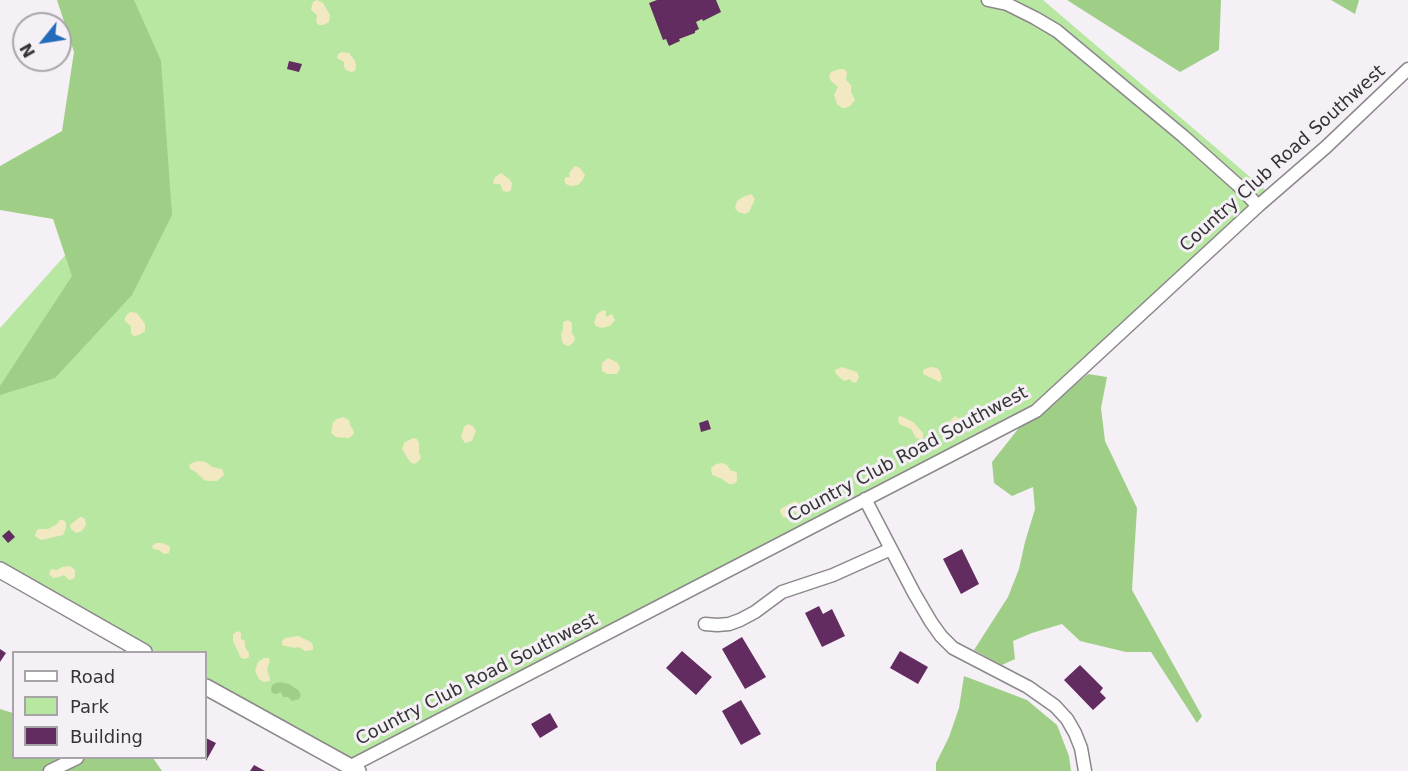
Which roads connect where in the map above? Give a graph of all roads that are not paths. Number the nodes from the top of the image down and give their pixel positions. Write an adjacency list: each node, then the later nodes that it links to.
1 (988, 0): 3 (street)
2 (1408, 69): 3 (street, Country Club Road Southwest)
3 (1258, 206): 4 (street, Country Club Road Southwest)
4 (865, 500): 5 (street); 11 (street, Country Club Road Southwest)
5 (891, 549): 7 (street); 13 (street)
6 (0, 570): 8 (street)
7 (705, 624)
8 (142, 651)
9 (207, 690): 11 (street)
10 (75, 759): 12 (street)
11 (353, 769)
12 (50, 771)
13 (1085, 771)

